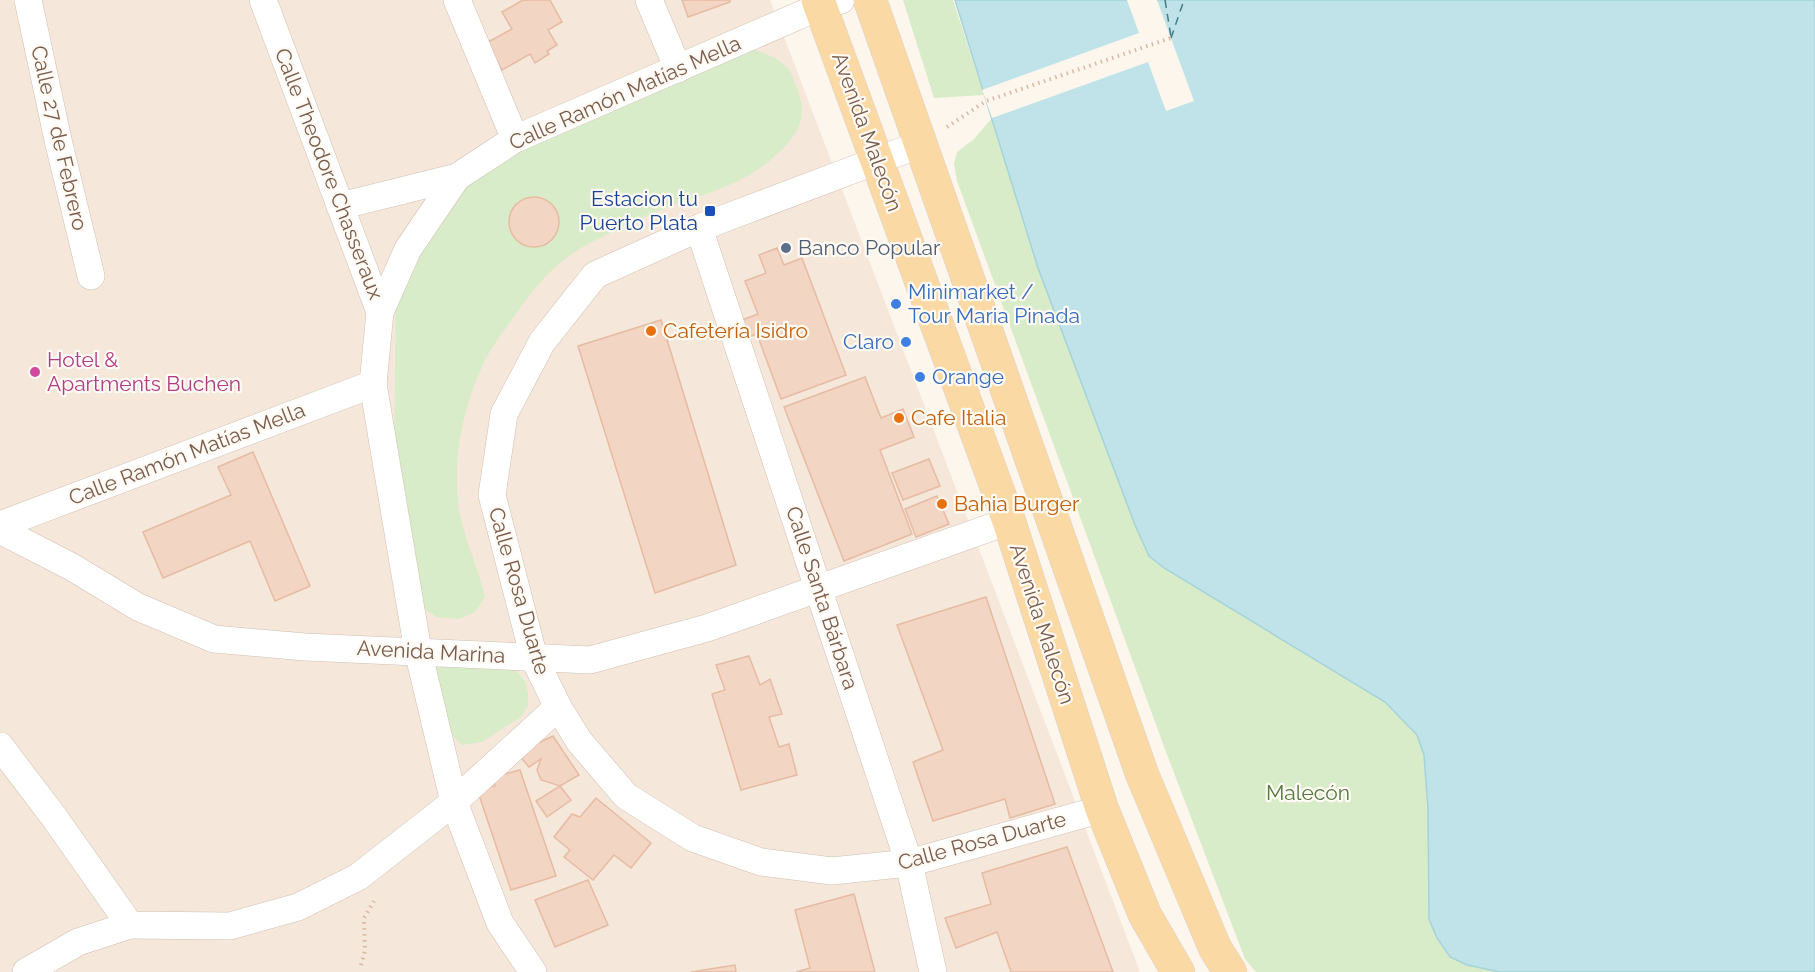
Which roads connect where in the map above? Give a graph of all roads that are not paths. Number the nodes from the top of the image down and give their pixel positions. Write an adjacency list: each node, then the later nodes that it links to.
1 (28, 0): 14 (street, Calle 27 de Febrero)
2 (263, 0): 12 (street, Calle Theodore Chasseraux)
3 (457, 0): 8 (street)
4 (650, 0): 7 (street)
5 (870, 0): 9 (main road, Avenida Malecón)
6 (827, 2): 7 (street, Calle Ramón Matías Mella); 10 (main road, Avenida Malecón)
7 (678, 69): 8 (street, Calle Ramón Matías Mella)
8 (515, 139): 11 (street, Calle Ramón Matías Mella)
9 (921, 144): 10 (street, Calle Rosa Duarte); 33 (main road, Avenida Malecón)
10 (878, 159): 13 (street, Calle Rosa Duarte); 17 (main road, Avenida Malecón)
11 (457, 177): 12 (street); 15 (street, Calle Ramón Matías Mella)
12 (340, 206): 15 (street, Calle Theodore Chasseraux)
13 (699, 228): 20 (street, Calle Santa Bárbara); 22 (street, Calle Rosa Duarte)
14 (91, 276)
15 (381, 312): 16 (street, Calle Theodore Chasseraux)
16 (373, 384): 18 (street, Calle Ramón Matías Mella); 21 (street, Calle Theodore Chasseraux)
17 (1009, 521): 20 (street, Avenida Marina); 26 (main road, Avenida Malecón)
18 (0, 525)
19 (0, 530): 21 (street, Avenida Marina)
20 (818, 588): 22 (street, Avenida Marina); 27 (street, Calle Santa Bárbara)
21 (418, 651): 22 (street, Avenida Marina); 25 (street, Calle Theodore Chasseraux)
22 (534, 658): 23 (street, Calle Rosa Duarte)
23 (558, 707): 25 (street); 27 (street, Calle Rosa Duarte)
24 (0, 746): 28 (street)
25 (454, 802): 28 (street); 30 (street, Calle Theodore Chasseraux)
26 (1102, 809): 27 (street, Calle Rosa Duarte); 32 (main road, Avenida Malecón)
27 (909, 863): 31 (street, Calle Santa Bárbara)
28 (130, 925): 29 (street)
29 (26, 972)
30 (532, 972)
31 (933, 972)
32 (1178, 972)
33 (1230, 972)

